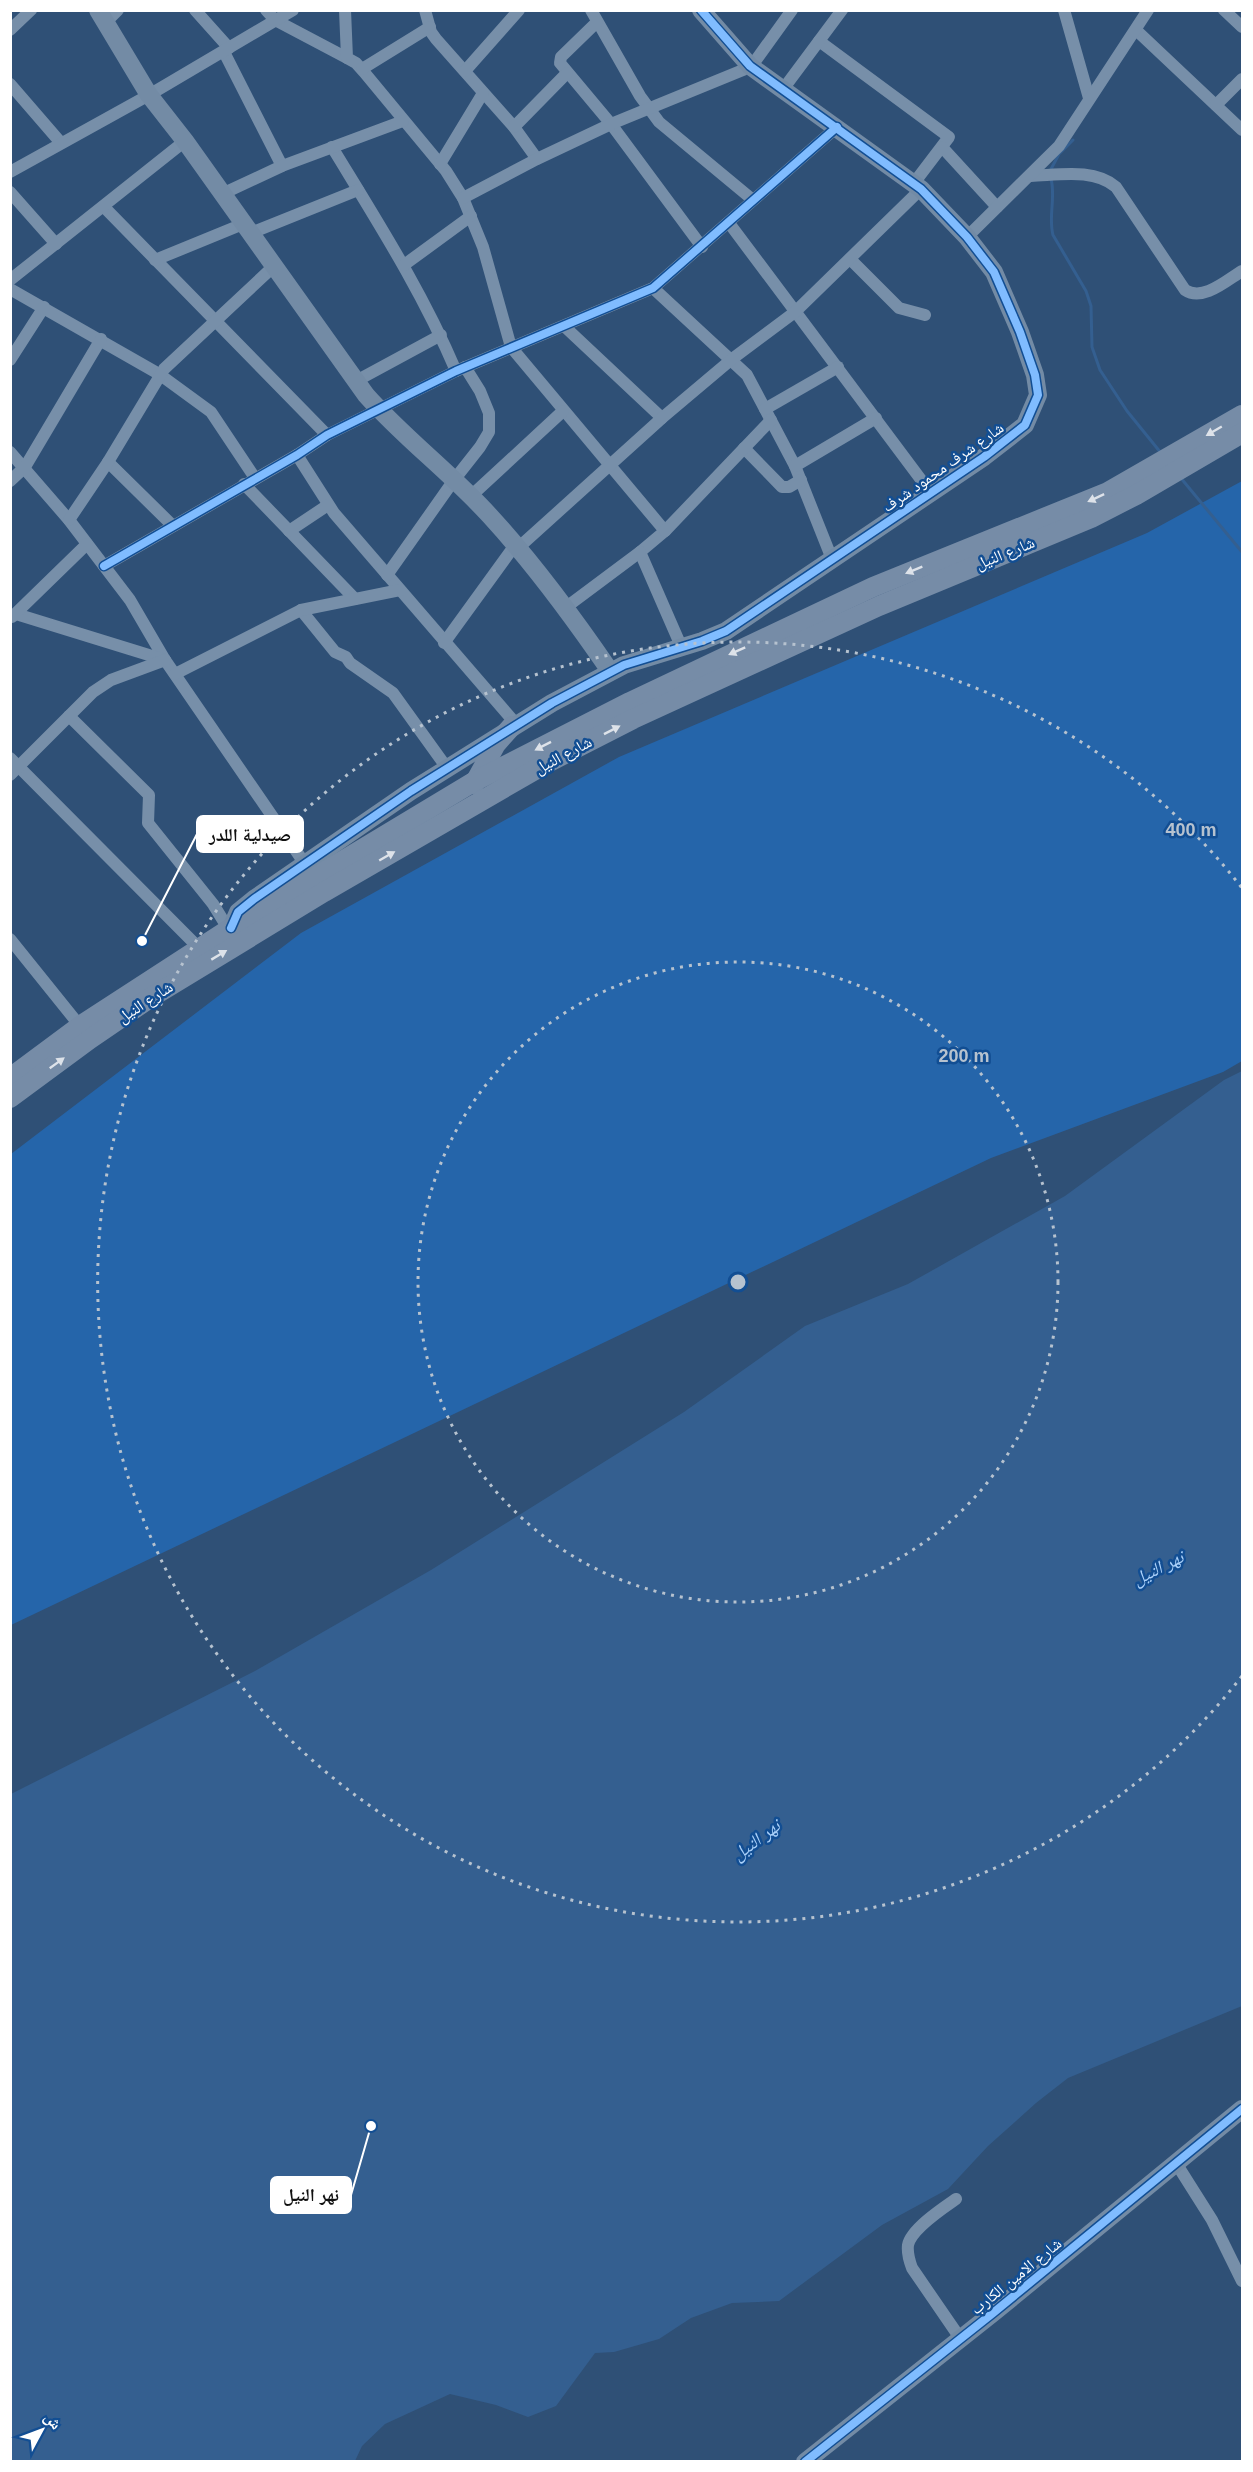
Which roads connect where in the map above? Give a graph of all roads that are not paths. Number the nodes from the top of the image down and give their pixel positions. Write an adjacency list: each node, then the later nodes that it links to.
1 (31, 10): 19 (street)
2 (195, 10): 22 (street)
3 (266, 10): 16 (street)
4 (293, 10): 16 (street)
5 (345, 10): 23 (street)
6 (425, 10): 17 (street)
7 (519, 10): 26 (street)
8 (701, 10): 24 (street, شارع شرف محمود شرف)
9 (792, 10): 24 (street)
10 (1064, 10): 33 (street)
11 (1148, 10): 20 (street)
12 (1224, 10): 18 (street)
13 (840, 11): 21 (street)
14 (108, 14): 32 (street)
15 (594, 16): 27 (street); 35 (street)
16 (275, 20): 22 (street); 23 (street)
17 (430, 27): 25 (street); 26 (street)
18 (1242, 27)
19 (10, 30)
20 (1136, 30): 33 (street); 34 (street)
21 (819, 41): 30 (street); 44 (street)
22 (226, 50): 32 (street); 47 (street)
23 (347, 58): 25 (street)
24 (750, 66): 30 (street, شارع شرف محمود شرف); 35 (street)
25 (362, 69): 36 (street)
26 (465, 71): 31 (street)
27 (567, 73): 37 (street); 38 (street)
28 (1242, 79): 34 (street)
29 (10, 84): 42 (street)
30 (783, 88): 39 (street, شارع شرف محمود شرف)
31 (483, 93): 38 (street); 46 (street)
32 (149, 95): 41 (street); 42 (street)
33 (1089, 99): 49 (street)
34 (1216, 105): 40 (street)
35 (648, 109): 37 (street); 55 (street)
36 (403, 121): 43 (street); 46 (street)
37 (611, 124): 45 (street); 63 (street)
38 (514, 127): 45 (street)
39 (837, 127): 50 (street, شارع شرف محمود شرف); 55 (street)
40 (1242, 130)
41 (185, 141): 53 (street); 56 (street)
42 (61, 143): 48 (street)
43 (332, 147): 47 (street); 51 (street)
44 (942, 147): 50 (street); 57 (street)
45 (537, 159): 54 (street)
46 (440, 164): 54 (street)
47 (282, 166): 53 (street)
48 (10, 172)
49 (1031, 176): 57 (street); 68 (street)
50 (918, 186): 61 (street, شارع شرف محمود شرف); 64 (street)
51 (358, 190): 60 (street); 66 (street)
52 (10, 192): 62 (street)
53 (222, 194): 60 (street)
54 (463, 198): 58 (street)
55 (753, 200): 59 (street)
56 (104, 207): 62 (street); 65 (street)
57 (997, 207): 61 (street)
58 (471, 216): 66 (street); 79 (street)
59 (729, 223): 63 (street); 73 (street)
60 (247, 229): 65 (street); 67 (street)
61 (968, 237): 108 (street, شارع شرف محمود شرف)
62 (57, 244): 69 (street)
63 (702, 247): 70 (street)
64 (850, 259): 73 (street); 74 (street)
65 (155, 261): 75 (street)
66 (404, 265): 77 (street)
67 (273, 267): 75 (street); 85 (street)
68 (1242, 271)
69 (10, 280)
70 (653, 288): 76 (street); 80 (street)
71 (10, 289): 72 (street)
72 (44, 308): 78 (street); 81 (street)
73 (795, 312): 80 (street); 82 (street)
74 (925, 315)
75 (215, 320): 84 (street); 93 (street)
76 (564, 326): 79 (street); 90 (street)
77 (441, 335): 83 (street); 85 (street)
78 (101, 339): 84 (street); 101 (street)
79 (511, 347): 83 (street); 87 (street)
80 (732, 359): 88 (street); 90 (street)
81 (10, 360)
82 (838, 367): 88 (street); 91 (street)
83 (461, 370): 86 (street); 104 (street)
84 (159, 374): 98 (street); 103 (street)
85 (356, 381): 86 (street)
86 (378, 409): 93 (street); 104 (street)
87 (563, 411): 99 (street); 109 (street)
88 (768, 414): 94 (street); 100 (street)
89 (1242, 415): 96 (main road, one-way to 96)
90 (662, 418): 99 (street)
91 (876, 418): 100 (street); 108 (street)
92 (1242, 433): 96 (main road)
93 (327, 435): 97 (street)
94 (744, 448): 105 (street); 114 (street)
95 (10, 452): 101 (street)
96 (1190, 454): 102 (main road)
97 (297, 455): 103 (street); 110 (street)
98 (108, 462): 111 (street); 112 (street)
99 (609, 465): 114 (street); 116 (street)
100 (795, 466): 105 (street)
101 (25, 467): 106 (street); 111 (street)
102 (1151, 477): 135 (main road, شارع النيل, one-way to 135); 136 (main road, شارع النيل, one-way to 102)
103 (255, 478): 107 (street)
104 (454, 480): 109 (street); 120 (street)
105 (801, 480): 118 (street)
106 (10, 481)
107 (244, 484): 112 (street); 113 (street)
108 (931, 493): 118 (street, شارع شرف محمود شرف)
109 (471, 496): 116 (street)
110 (328, 505): 113 (street); 120 (street)
111 (69, 520): 115 (street)
112 (173, 526): 119 (street)
113 (289, 531): 122 (street)
114 (665, 531): 117 (street)
115 (87, 544): 119 (street); 125 (street)
116 (517, 547): 123 (street); 126 (street)
117 (640, 552): 123 (street); 127 (street)
118 (832, 559): 127 (street, شارع شرف محمود شرف)
119 (104, 566): 128 (street)
120 (387, 575): 121 (street)
121 (400, 590): 122 (street); 126 (street)
122 (355, 599): 124 (street)
123 (565, 608): 129 (street)
124 (301, 610): 130 (street); 134 (street)
125 (13, 616): 128 (street)
126 (444, 643): 132 (street)
127 (681, 646): 129 (street, شارع شرف محمود شرف)
128 (165, 660): 130 (street); 131 (street)
129 (610, 670): 132 (street, شارع شرف محمود شرف)
130 (175, 674): 137 (street)
131 (69, 716): 133 (street); 138 (street)
132 (514, 725): 134 (street, شارع شرف محمود شرف); 135 (main road)
133 (13, 767): 140 (street)
134 (447, 768): 137 (street, شارع شرف محمود شرف)
135 (475, 781): 136 (main road); 138 (main road, شارع النيل)
136 (459, 813): 143 (main road, شارع النيل, one-way to 136)
137 (305, 864): 138 (street, شارع شرف محمود شرف)
138 (230, 929): 140 (main road, شارع النيل)
139 (10, 939): 141 (street)
140 (200, 949): 141 (main road, شارع النيل)
141 (80, 1026): 142 (main road, شارع النيل)
142 (12, 1075)
143 (10, 1098)
144 (1242, 2109): 145 (street, شارع الامين الكارب)
145 (1176, 2163): 147 (street); 148 (street, شارع الامين الكارب)
146 (956, 2199): 148 (street)
147 (1242, 2281)
148 (960, 2338): 149 (street, شارع الامين الكارب)
149 (805, 2462)

